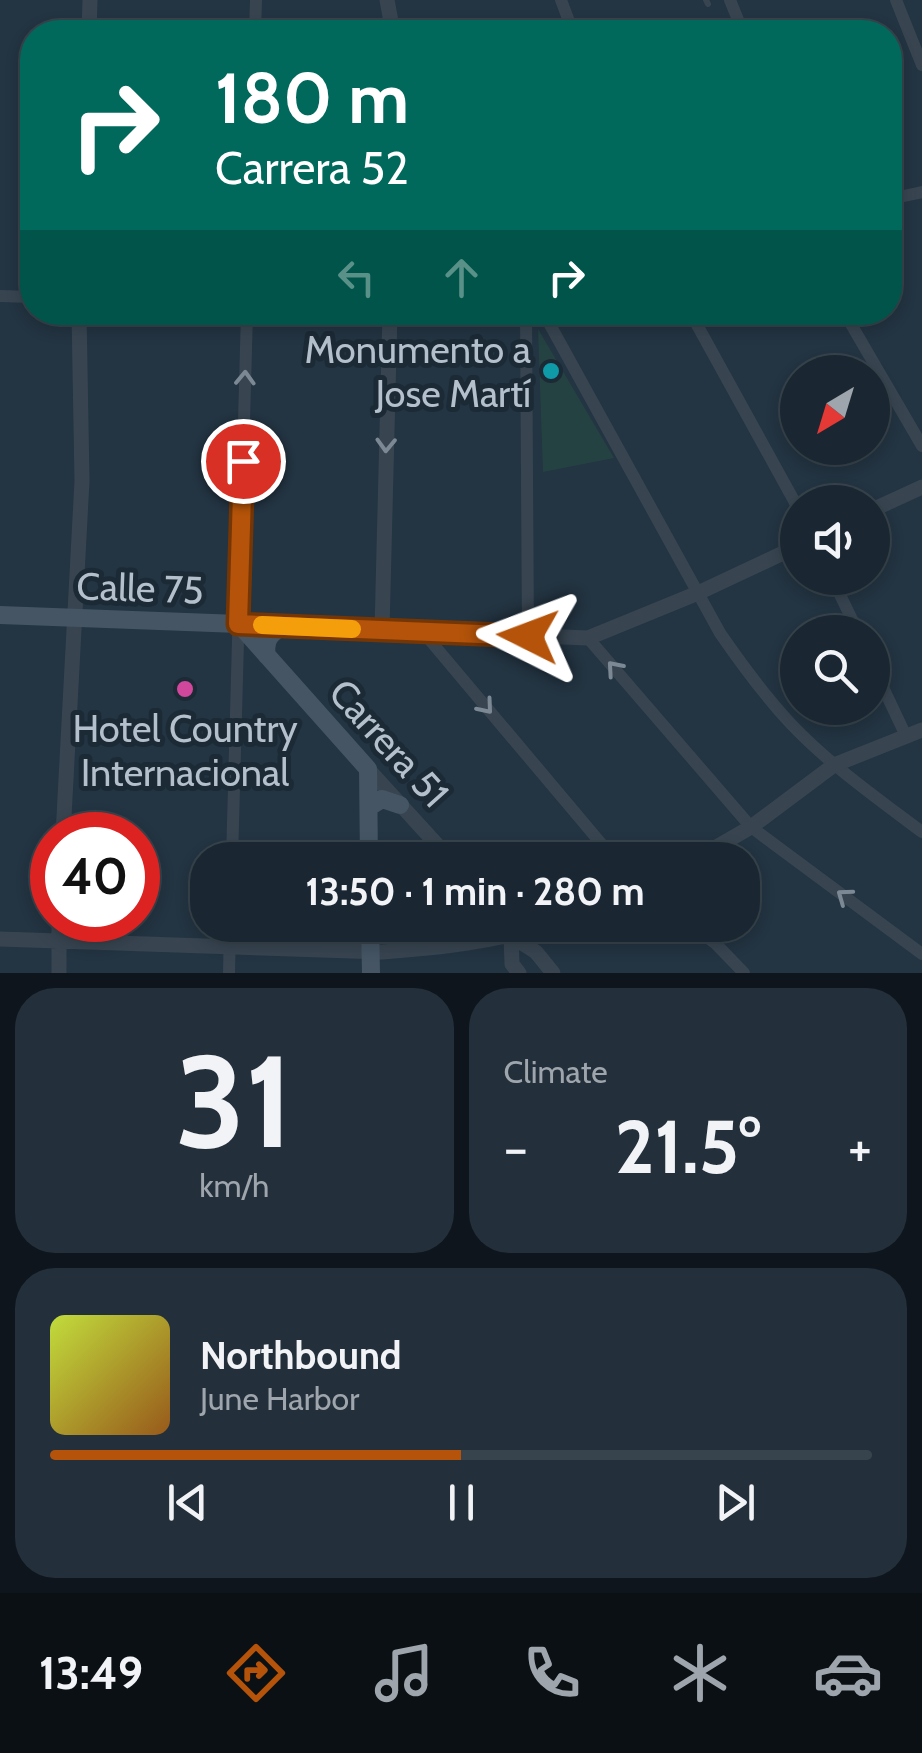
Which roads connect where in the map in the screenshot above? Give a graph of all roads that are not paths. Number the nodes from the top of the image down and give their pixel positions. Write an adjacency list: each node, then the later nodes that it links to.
1 (896, 0): 2 (street)
2 (922, 65)
3 (79, 325): 17 (street)
4 (247, 325): 18 (street, one-way to 4)
5 (390, 325): 20 (street, one-way to 20)
6 (526, 325): 22 (street)
7 (550, 325): 15 (street)
8 (697, 325): 11 (street)
9 (852, 325): 10 (street)
10 (922, 446)
11 (785, 485)
12 (922, 487): 13 (street)
13 (890, 502)
14 (780, 554): 15 (street, Calle 75)
15 (698, 592): 23 (street, Calle 75); 27 (street)
16 (0, 615): 17 (main road, Calle 75)
17 (75, 619): 18 (main road, Calle 75); 31 (street)
18 (238, 624): 19 (street, Calle 75); 24 (main road, Carrera 51); 34 (street)
19 (284, 627): 20 (street, Calle 75); 24 (main road)
20 (382, 630): 21 (street, Calle 75)
21 (424, 632): 22 (street, Calle 75); 37 (street, one-way to 37)
22 (528, 636): 23 (street, Calle 75)
23 (588, 638): 32 (street, one-way to 23)
24 (267, 656): 28 (main road, Carrera 51)
25 (890, 694): 26 (street)
26 (914, 733): 27 (street)
27 (834, 764): 32 (street); 33 (street)
28 (368, 769): 29 (street, Carrera 51); 30 (main road)
29 (400, 805): 30 (main road); 36 (street, Carrera 51)
30 (369, 808): 35 (main road)
31 (65, 812)
32 (750, 826): 38 (street); 52 (street, one-way to 32)
33 (922, 832)
34 (232, 842)
35 (370, 842)
36 (434, 842)
37 (600, 842)
38 (724, 842)
39 (0, 939): 40 (street)
40 (30, 940)
41 (58, 942): 53 (street)
42 (101, 942): 49 (street)
43 (371, 942): 51 (main road)
44 (446, 942): 50 (lane)
45 (467, 942): 50 (street)
46 (509, 942): 56 (street)
47 (523, 942): 57 (street)
48 (710, 942): 58 (street)
49 (230, 945): 51 (street); 54 (street)
50 (444, 948): 51 (street)
51 (371, 952): 55 (main road)
52 (922, 954)
53 (59, 973)
54 (229, 973)
55 (371, 973)
56 (519, 973)
57 (553, 973)
58 (744, 973)

